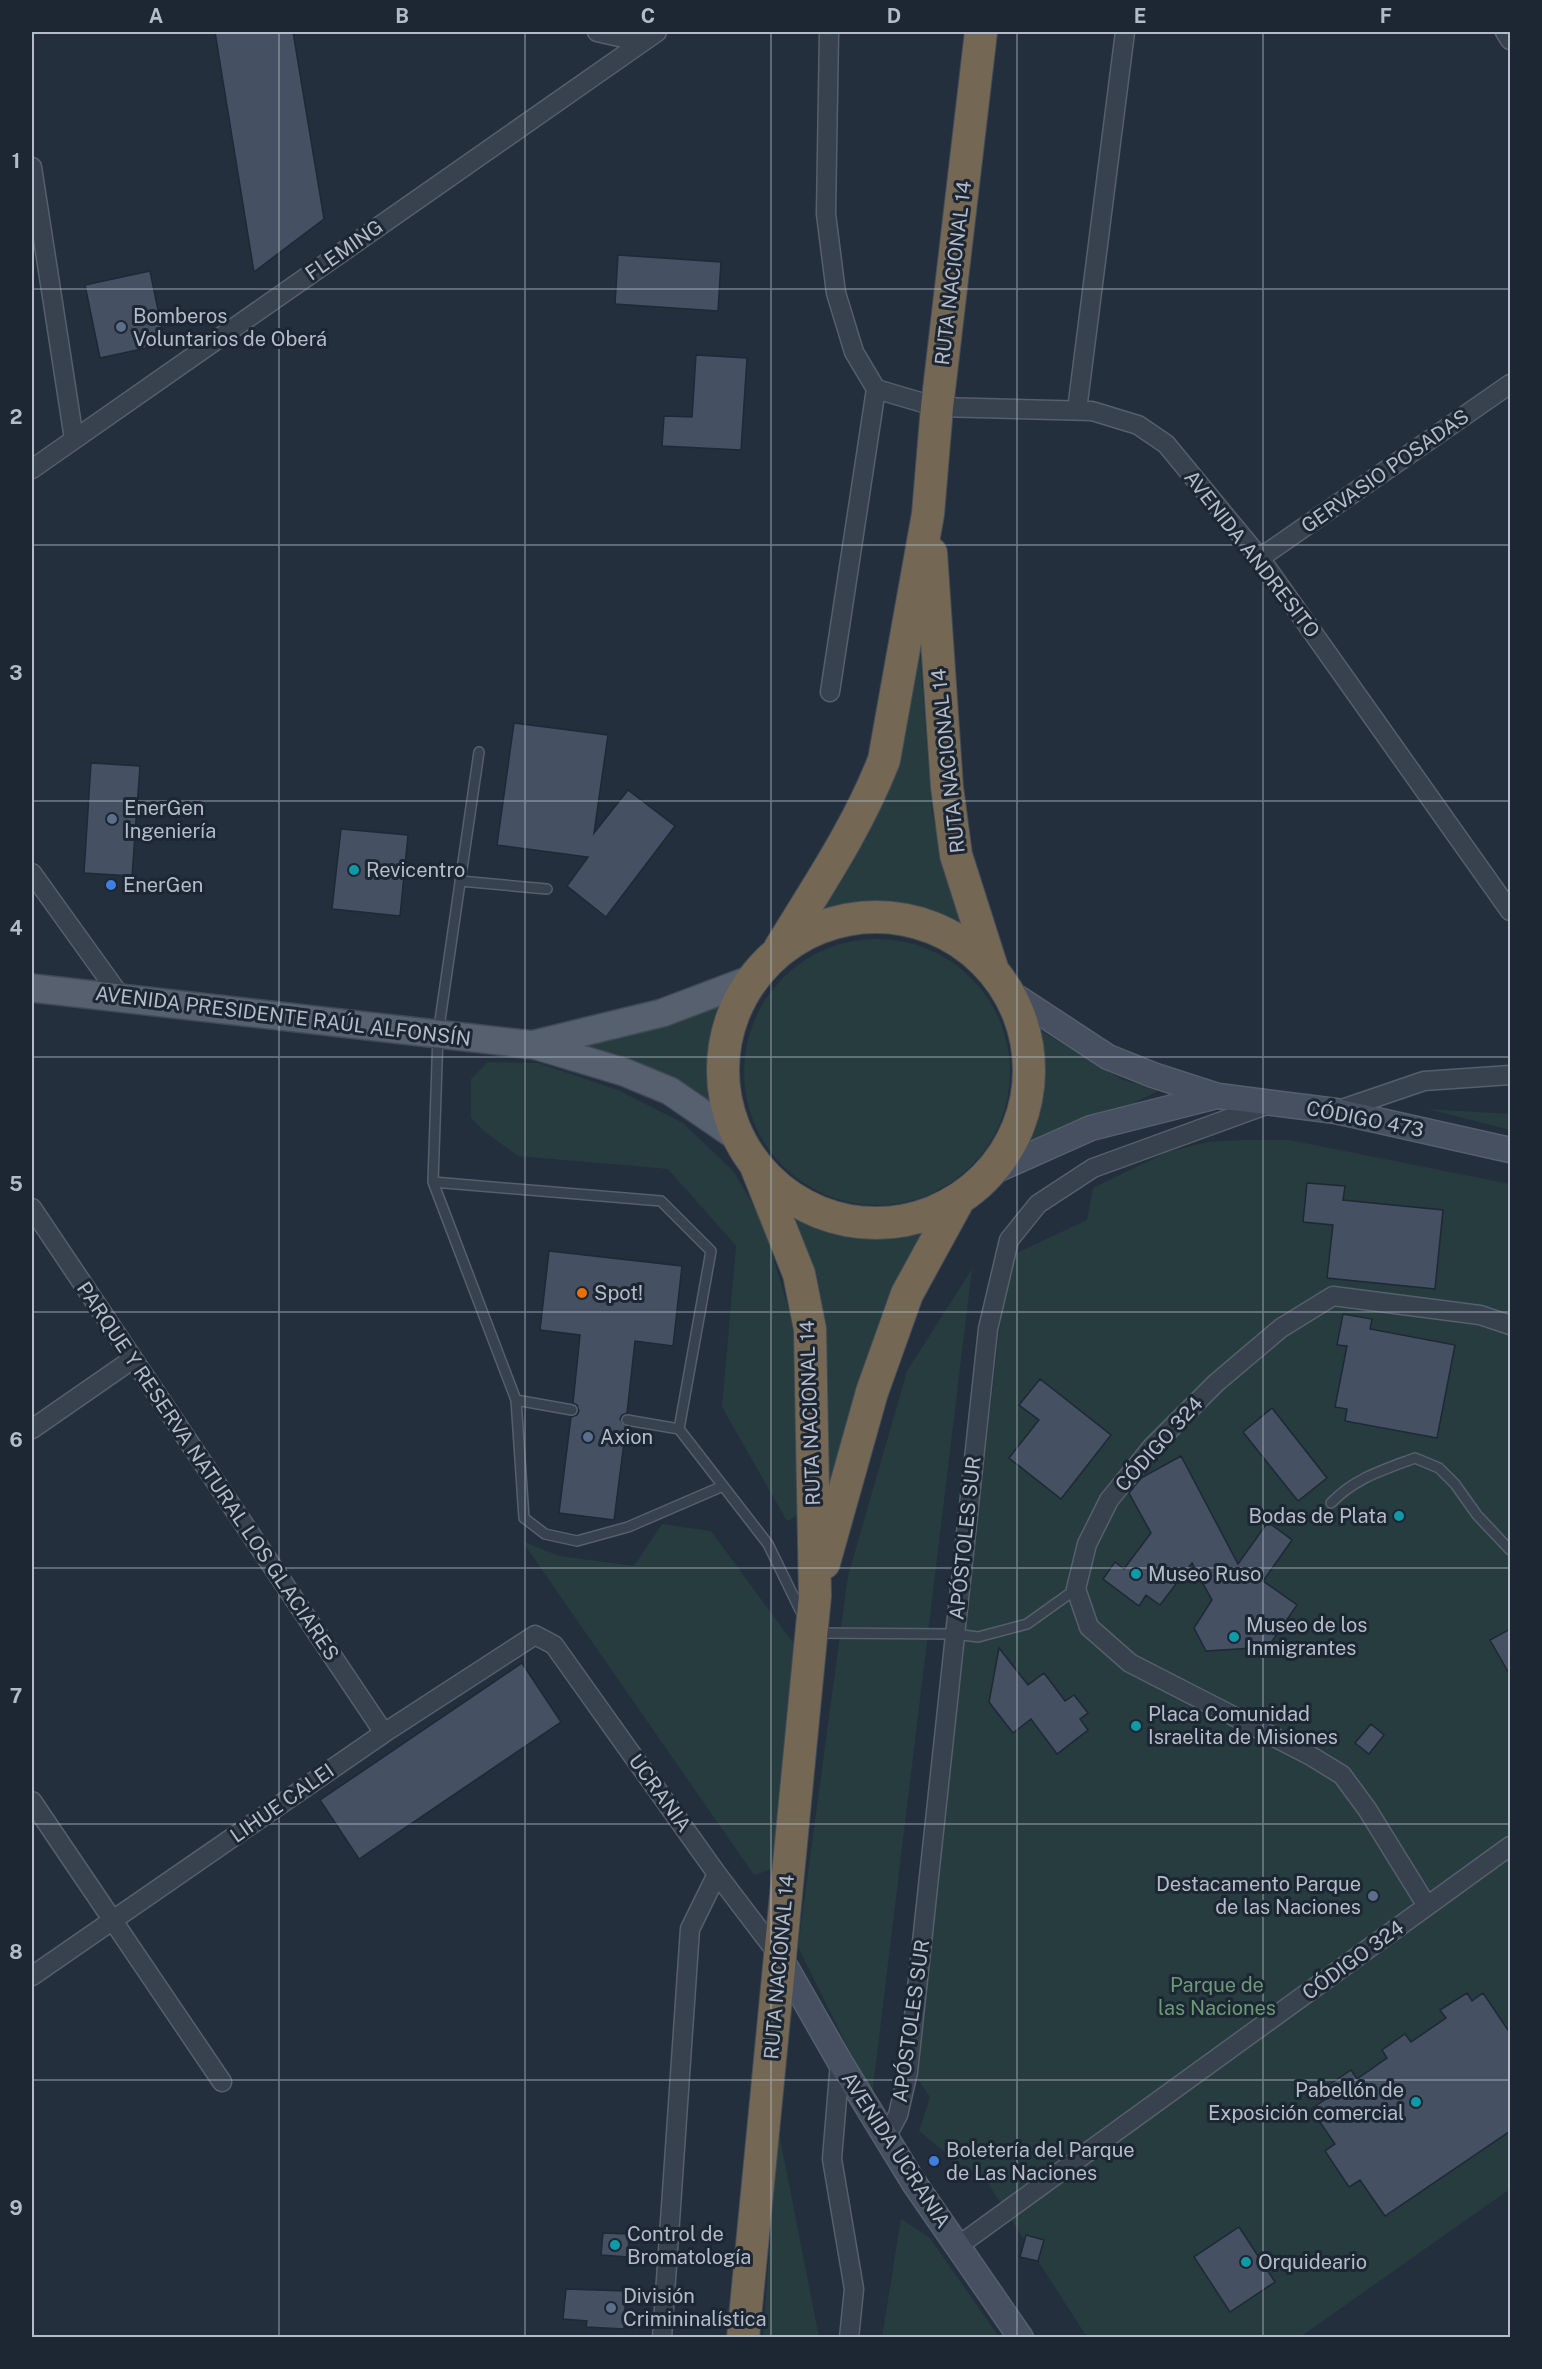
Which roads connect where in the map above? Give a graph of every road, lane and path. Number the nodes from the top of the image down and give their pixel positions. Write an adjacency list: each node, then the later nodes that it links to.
1 (597, 32): 8 (street)
2 (657, 32): 8 (street, FLEMING)
3 (829, 32): 11 (street)
4 (981, 32): 12 (highway, RUTA NACIONAL 14)
5 (1125, 32): 13 (street)
6 (1504, 32): 7 (street)
7 (1510, 40)
8 (641, 42): 14 (street, FLEMING)
9 (32, 166): 14 (street)
10 (1510, 384): 17 (street, GERVASIO POSADAS)
11 (876, 389): 12 (street, AVENIDA ANDRESITO); 18 (street)
12 (938, 407): 13 (street, AVENIDA ANDRESITO); 16 (highway, RUTA NACIONAL 14)
13 (1077, 410): 17 (street, AVENIDA ANDRESITO)
14 (74, 439): 15 (street, FLEMING)
15 (32, 469)
16 (928, 514): 24 (highway, RUTA NACIONAL 14); 26 (highway, RUTA NACIONAL 14)
17 (1260, 558): 23 (street, AVENIDA ANDRESITO)
18 (830, 692)
19 (479, 752): 21 (lane)
20 (32, 873): 28 (street)
21 (460, 881): 22 (lane); 29 (lane)
22 (547, 889)
23 (1510, 911)
24 (777, 953): 25 (highway); 26 (highway)
25 (752, 979): 30 (main road, AVENIDA PRESIDENTE RAÚL ALFONSÍN); 35 (highway)
26 (1001, 980): 32 (main road); 38 (highway, RUTA NACIONAL 14)
27 (32, 988): 28 (main road, AVENIDA PRESIDENTE RAÚL ALFONSÍN)
28 (121, 997): 29 (main road, AVENIDA PRESIDENTE RAÚL ALFONSÍN)
29 (438, 1034): 30 (main road, AVENIDA PRESIDENTE RAÚL ALFONSÍN); 39 (lane)
30 (534, 1044): 35 (main road, AVENIDA PRESIDENTE RAÚL ALFONSÍN)
31 (1510, 1075): 34 (street)
32 (1218, 1096): 33 (main road, CÓDIGO 473); 38 (main road)
33 (1273, 1103): 34 (main road, CÓDIGO 473); 55 (street, APÓSTOLES SUR)
34 (1336, 1111): 36 (main road, CÓDIGO 473)
35 (737, 1137): 37 (highway)
36 (1510, 1150)
37 (756, 1166): 40 (highway); 53 (highway, RUTA NACIONAL 14)
38 (990, 1173): 40 (highway, RUTA NACIONAL 14)
39 (433, 1182): 44 (lane); 48 (lane)
40 (959, 1199): 53 (highway, RUTA NACIONAL 14)
41 (32, 1208): 43 (street, PARQUE Y RESERVA NATURAL LOS GLACIARES)
42 (1510, 1325): 52 (street, CÓDIGO 324)
43 (133, 1359): 47 (street); 57 (street, PARQUE Y RESERVA NATURAL LOS GLACIARES)
44 (516, 1400): 45 (lane); 49 (lane)
45 (572, 1410)
46 (627, 1420): 48 (lane)
47 (32, 1429)
48 (679, 1429): 49 (lane)
49 (723, 1486): 54 (lane)
50 (1331, 1503): 51 (lane)
51 (1510, 1550)
52 (1076, 1589): 55 (lane); 61 (street)
53 (815, 1596): 54 (highway, RUTA NACIONAL 14)
54 (811, 1633): 55 (lane); 63 (highway, RUTA NACIONAL 14)
55 (955, 1634): 67 (street, APÓSTOLES SUR)
56 (535, 1635): 57 (street, LIHUE CALEI); 60 (street, UCRANIA)
57 (384, 1733): 62 (street, LIHUE CALEI)
58 (32, 1801): 62 (street)
59 (1510, 1846): 61 (street, CÓDIGO 324)
60 (717, 1874): 63 (street, UCRANIA); 69 (street)
61 (1427, 1906): 68 (street, CÓDIGO 324)
62 (112, 1920): 64 (street, LIHUE CALEI); 66 (street)
63 (780, 1957): 65 (main road, AVENIDA UCRANIA); 70 (highway, RUTA NACIONAL 14)
64 (32, 1976)
65 (840, 2062): 67 (main road, AVENIDA UCRANIA); 71 (street)
66 (222, 2082)
67 (885, 2137): 68 (main road, AVENIDA UCRANIA)
68 (958, 2246): 72 (main road, AVENIDA UCRANIA)
69 (662, 2337)
70 (743, 2337)
71 (849, 2337)
72 (1021, 2337)

